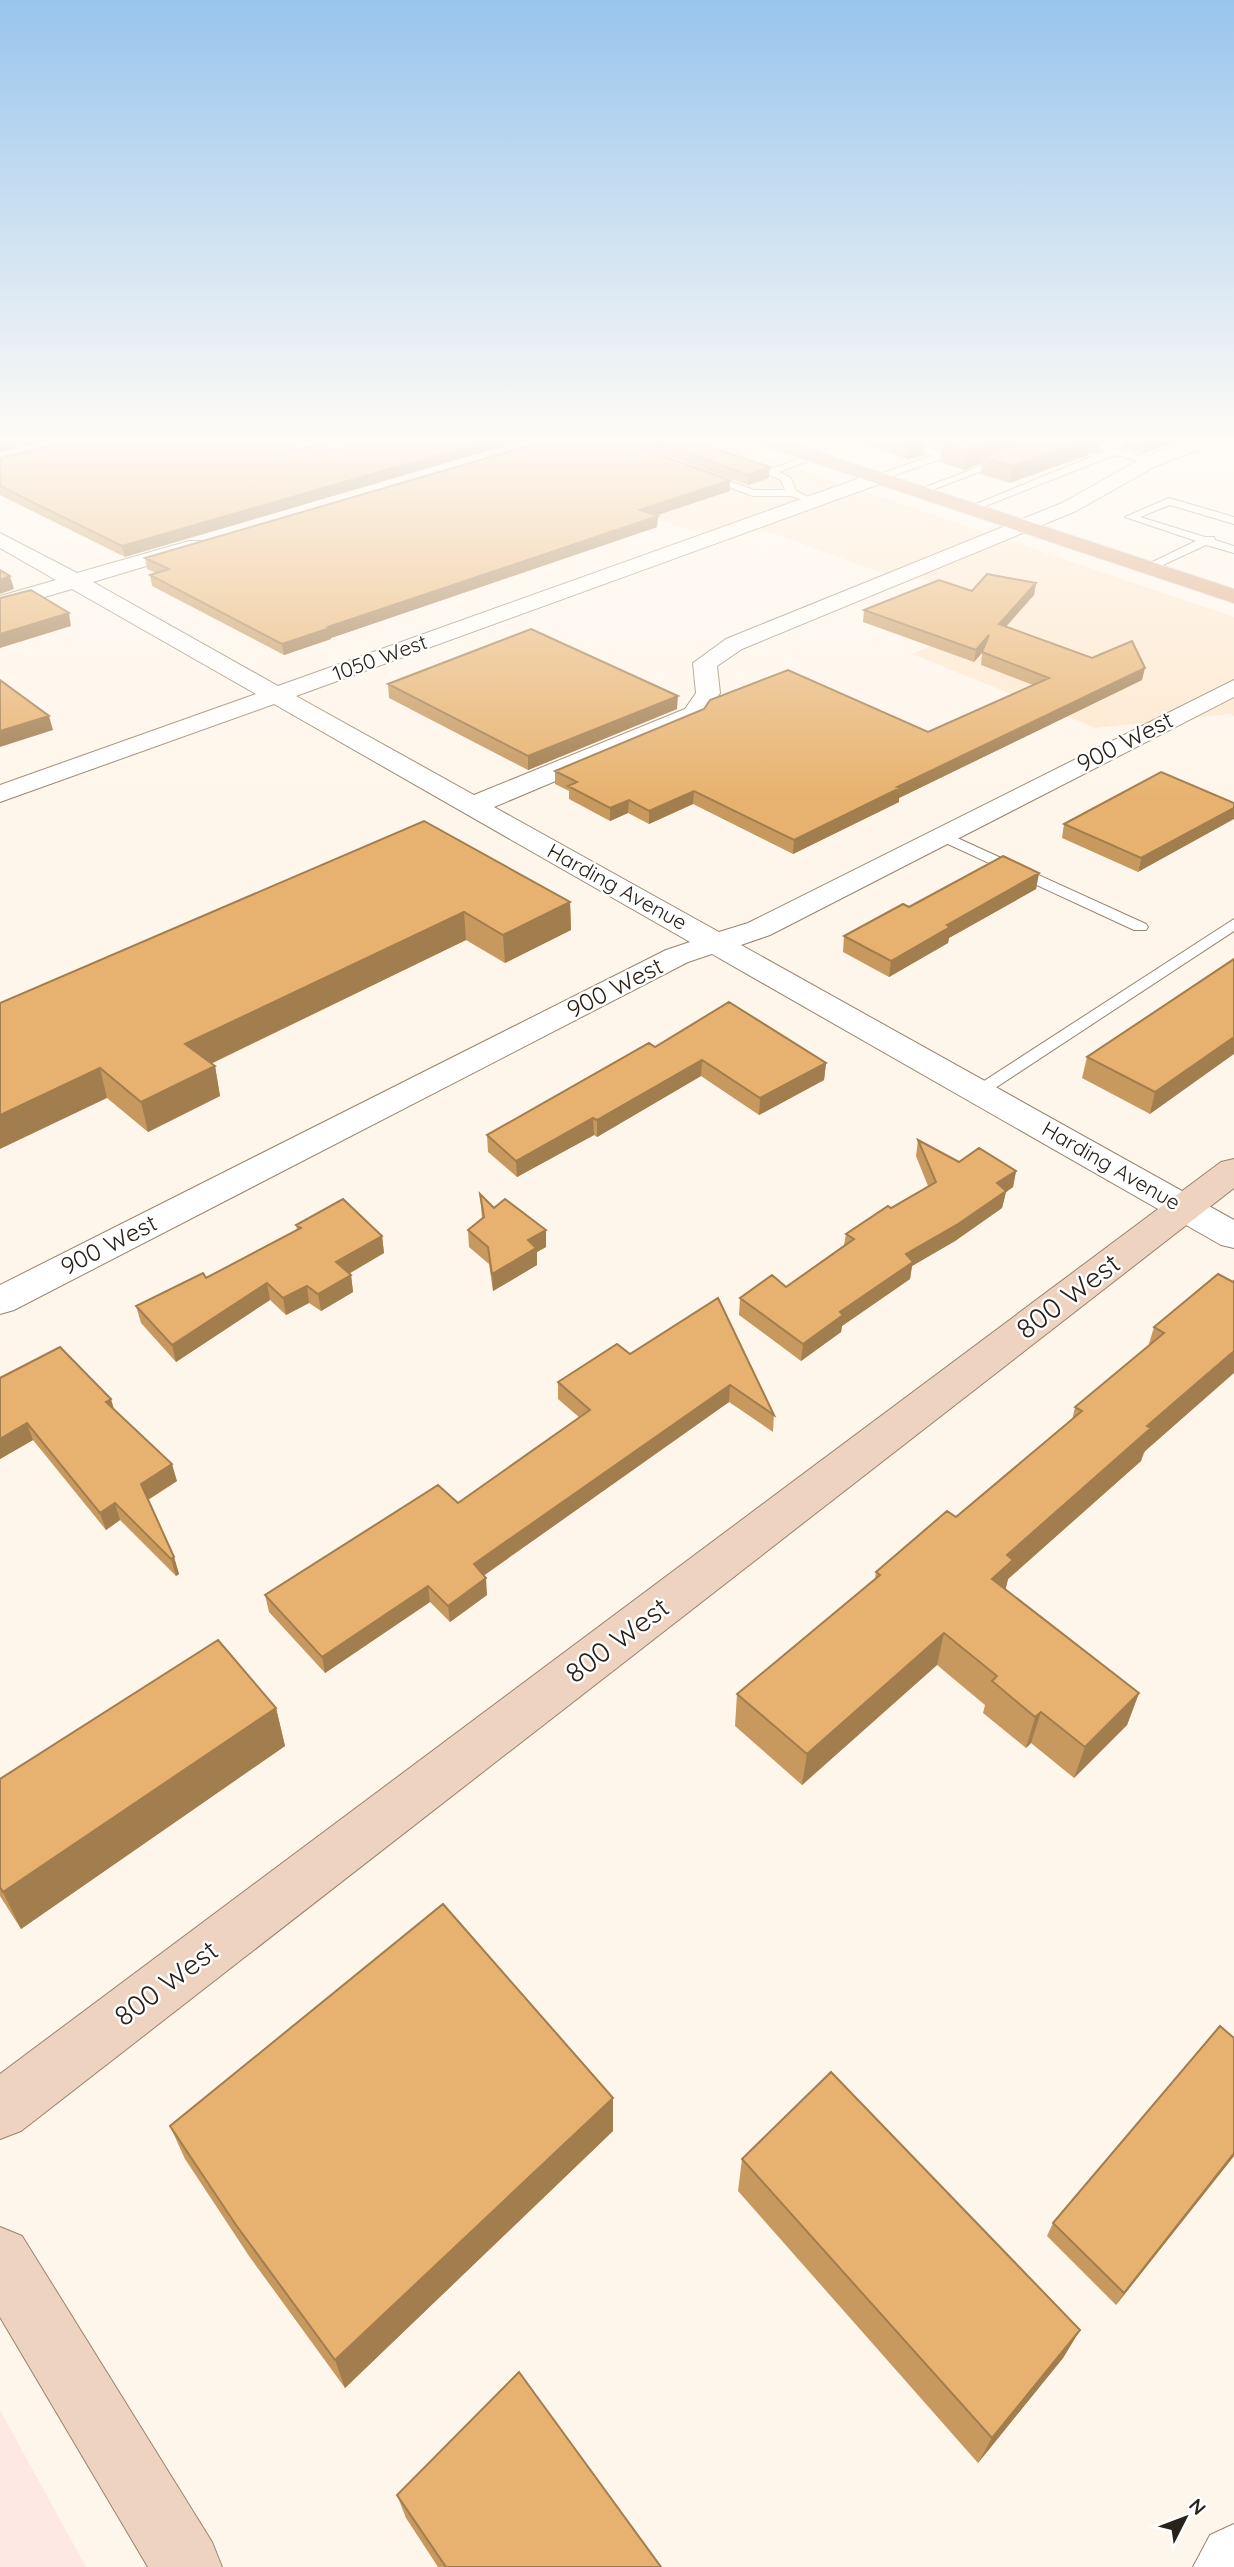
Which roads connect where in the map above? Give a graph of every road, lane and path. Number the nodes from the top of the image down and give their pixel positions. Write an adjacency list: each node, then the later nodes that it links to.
1 (36, 559): 8 (street, Harding Avenue)
2 (151, 559): 8 (street)
3 (653, 559): 12 (street, 1050 West)
4 (941, 559): 14 (street)
5 (1120, 559): 7 (main road)
6 (1167, 559): 7 (lane)
7 (1148, 568): 9 (main road)
8 (76, 581): 10 (street); 12 (street, Harding Avenue)
9 (1234, 596)
10 (0, 603)
11 (1234, 687): 15 (street, 900 West)
12 (277, 695): 13 (street, 1050 West); 14 (street, Harding Avenue)
13 (0, 794)
14 (472, 806): 18 (street, Harding Avenue)
15 (942, 836): 17 (lane); 18 (street, 900 West)
16 (1234, 924): 19 (lane)
17 (1140, 926)
18 (717, 943): 19 (street, Harding Avenue); 23 (street, 900 West)
19 (979, 1090): 21 (street, Harding Avenue)
20 (1234, 1170): 21 (street, 800 West)
21 (1184, 1208): 22 (street, Harding Avenue); 24 (street, 800 West)
22 (1234, 1236)
23 (0, 1301)
24 (0, 2110)
25 (0, 2258): 27 (street)
26 (1234, 2558): 28 (street)
27 (187, 2567)
28 (1228, 2567)

